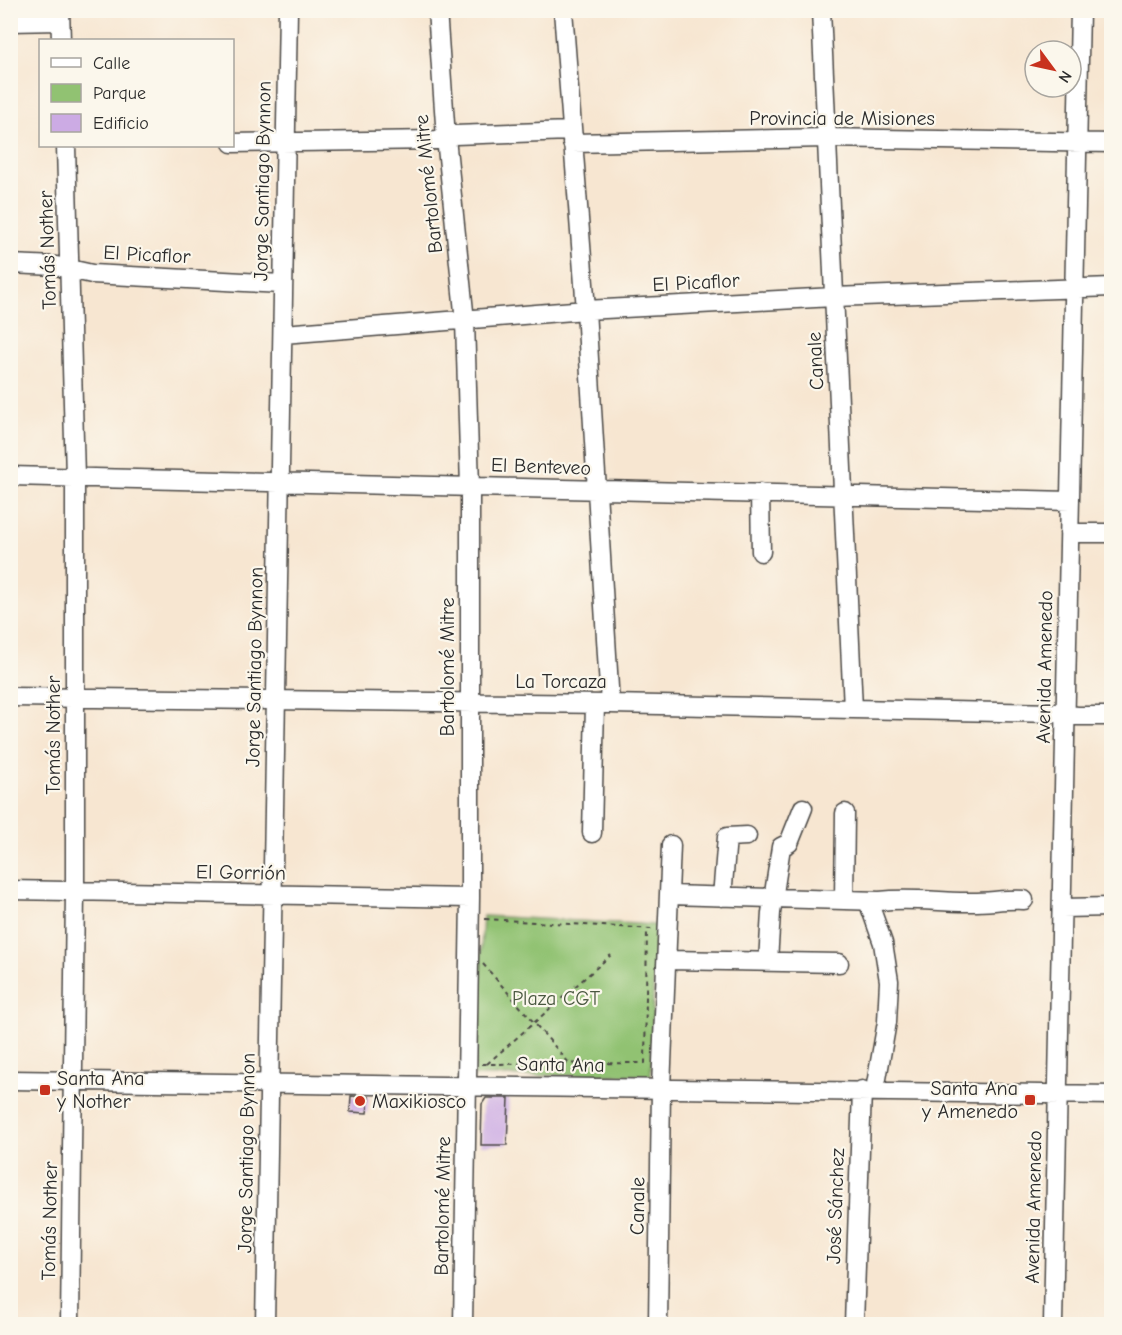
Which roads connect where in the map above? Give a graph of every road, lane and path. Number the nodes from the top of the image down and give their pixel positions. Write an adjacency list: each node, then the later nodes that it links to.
1 (288, 10): 12 (street, Jorge Santiago Bynnon)
2 (437, 10): 10 (street, Bartolomé Mitre)
3 (562, 10): 9 (street)
4 (821, 10): 11 (street, Canale)
5 (1080, 10): 13 (street, Avenida Amenedo)
6 (60, 16): 7 (street); 8 (street)
7 (10, 22)
8 (61, 39)
9 (571, 137): 10 (street, Provincia de Misiones); 11 (street, Provincia de Misiones); 23 (street)
10 (446, 138): 12 (street, Provincia de Misiones); 24 (street, Bartolomé Mitre)
11 (826, 138): 13 (street, Provincia de Misiones); 22 (street, Canale)
12 (285, 142): 14 (street, Provincia de Misiones); 19 (street, Jorge Santiago Bynnon)
13 (1078, 142): 15 (street, Provincia de Misiones); 20 (street, Avenida Amenedo)
14 (234, 143)
15 (1112, 143)
16 (66, 147): 18 (street, Tomás Nother)
17 (10, 264): 18 (street, El Picaflor)
18 (70, 269): 19 (street, El Picaflor); 27 (street, Tomás Nother)
19 (282, 284): 25 (street, Jorge Santiago Bynnon)
20 (1073, 287): 21 (street, El Picaflor); 22 (street, El Picaflor); 33 (street, Avenida Amenedo)
21 (1112, 287)
22 (834, 297): 23 (street, El Picaflor); 32 (street, Canale)
23 (585, 310): 24 (street, El Picaflor); 30 (street)
24 (465, 321): 25 (street, El Picaflor); 29 (street, Bartolomé Mitre)
25 (283, 334): 28 (street, Jorge Santiago Bynnon)
26 (10, 476): 27 (street, El Benteveo)
27 (75, 477): 28 (street, El Benteveo); 38 (street, Tomás Nother)
28 (279, 483): 29 (street, El Benteveo); 39 (street, Jorge Santiago Bynnon)
29 (470, 487): 30 (street, El Benteveo); 40 (street, Bartolomé Mitre)
30 (597, 490): 31 (street, El Benteveo); 41 (street)
31 (760, 493): 32 (street, El Benteveo); 36 (street)
32 (844, 494): 33 (street, El Benteveo); 42 (street, Canale)
33 (1070, 501): 34 (street, Avenida Amenedo)
34 (1069, 533): 35 (street); 43 (street, Avenida Amenedo)
35 (1112, 533)
36 (761, 552)
37 (10, 697): 38 (street, La Torcaza)
38 (76, 698): 39 (street, La Torcaza); 51 (street, Tomás Nother)
39 (276, 700): 40 (street, La Torcaza); 52 (street, Jorge Santiago Bynnon)
40 (470, 704): 41 (street, La Torcaza); 55 (street, Bartolomé Mitre)
41 (603, 704): 42 (street, La Torcaza); 47 (street)
42 (853, 709): 43 (street, La Torcaza)
43 (1065, 714): 44 (street, La Torcaza); 61 (street, Avenida Amenedo)
44 (1112, 716)
45 (803, 808): 56 (street)
46 (845, 813): 57 (street)
47 (592, 833)
48 (747, 836): 54 (street)
49 (671, 844): 53 (street, Canale)
50 (10, 890): 51 (street, El Gorrión)
51 (75, 891): 52 (street, El Gorrión); 75 (street, Tomás Nother)
52 (273, 895): 55 (street, El Gorrión); 76 (street, Jorge Santiago Bynnon)
53 (670, 895): 54 (street); 64 (street, Canale)
54 (722, 897): 56 (street)
55 (470, 898): 62 (street, Bartolomé Mitre)
56 (773, 898): 57 (street); 67 (street)
57 (844, 900): 59 (street)
58 (1023, 900): 59 (street)
59 (868, 901): 79 (street, José Sánchez)
60 (1112, 907): 61 (street)
61 (1062, 908): 80 (street, Avenida Amenedo)
62 (470, 918): 63 (path); 77 (street, Bartolomé Mitre)
63 (647, 929): 64 (path); 73 (path)
64 (668, 930): 66 (street, Canale)
65 (611, 955): 70 (path)
66 (667, 960): 67 (street); 78 (street, Canale)
67 (768, 961): 68 (street)
68 (839, 963)
69 (483, 974): 70 (path)
70 (534, 1023): 72 (path); 73 (path)
71 (481, 1064): 72 (path)
72 (487, 1064): 73 (path)
73 (570, 1064)
74 (10, 1080): 75 (street, Santa Ana)
75 (74, 1081): 76 (street, Santa Ana); 82 (street, Tomás Nother)
76 (270, 1083): 77 (street, Santa Ana); 83 (street, Jorge Santiago Bynnon)
77 (467, 1086): 78 (street, Santa Ana); 84 (street, Bartolomé Mitre)
78 (661, 1088): 79 (street, Santa Ana); 85 (street, Canale)
79 (868, 1090): 80 (street, Santa Ana); 86 (street, José Sánchez)
80 (1057, 1094): 81 (street, Santa Ana); 87 (street, Avenida Amenedo)
81 (1112, 1095)
82 (70, 1324)
83 (265, 1324)
84 (463, 1324)
85 (658, 1324)
86 (854, 1324)
87 (1053, 1324)

